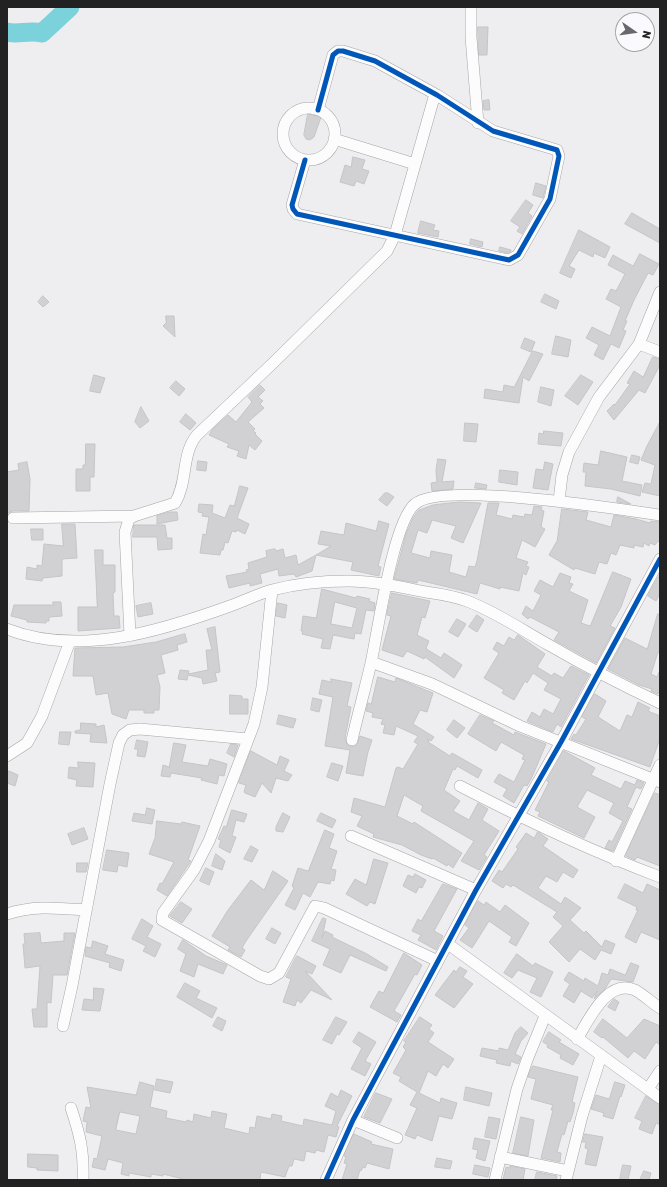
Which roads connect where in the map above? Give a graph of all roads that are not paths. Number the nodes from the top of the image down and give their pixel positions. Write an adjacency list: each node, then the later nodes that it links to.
1 (471, 7): 4 (street)
2 (435, 94): 3 (street); 4 (street); 7 (street)
3 (318, 110): 5 (street); 6 (street)
4 (478, 123): 8 (street)
5 (334, 140): 6 (street); 7 (street)
6 (305, 160): 8 (street)
7 (415, 164): 8 (street)
8 (395, 235): 14 (street)
9 (660, 292): 10 (street)
10 (639, 344): 11 (street); 12 (street)
11 (660, 352)
12 (559, 501): 13 (street); 17 (street)
13 (660, 514)
14 (134, 516): 15 (street); 20 (street)
15 (13, 518)
16 (660, 559): 23 (street)
17 (386, 584): 18 (street); 22 (street); 23 (street)
18 (272, 590): 20 (street); 25 (street)
19 (7, 629): 21 (street)
20 (130, 635): 21 (street)
21 (70, 641): 28 (street)
22 (371, 662): 26 (street); 27 (street)
23 (599, 674): 24 (street); 27 (street)
24 (660, 703)
25 (248, 739): 37 (street); 40 (street)
26 (352, 740)
27 (561, 742): 30 (street); 32 (street)
28 (7, 756)
29 (660, 765): 30 (street)
30 (657, 780): 34 (street)
31 (460, 786): 32 (street)
32 (519, 817): 34 (street); 36 (street)
33 (351, 836): 36 (street)
34 (616, 861): 35 (street)
35 (660, 877)
36 (476, 890): 39 (street)
37 (86, 910): 38 (street); 43 (street)
38 (7, 914)
39 (448, 944): 40 (street); 42 (street)
40 (438, 961): 50 (street)
41 (660, 1008): 44 (street)
42 (545, 1016): 44 (street); 52 (street)
43 (62, 1026)
44 (577, 1039): 45 (street)
45 (600, 1056): 47 (street); 53 (street)
46 (660, 1071): 47 (street)
47 (648, 1089): 48 (street)
48 (660, 1098)
49 (71, 1108): 54 (street)
50 (353, 1120): 51 (street); 55 (street)
51 (397, 1138)
52 (500, 1157): 53 (street); 56 (street)
53 (567, 1176)
54 (83, 1180)
55 (326, 1180)
56 (495, 1180)

